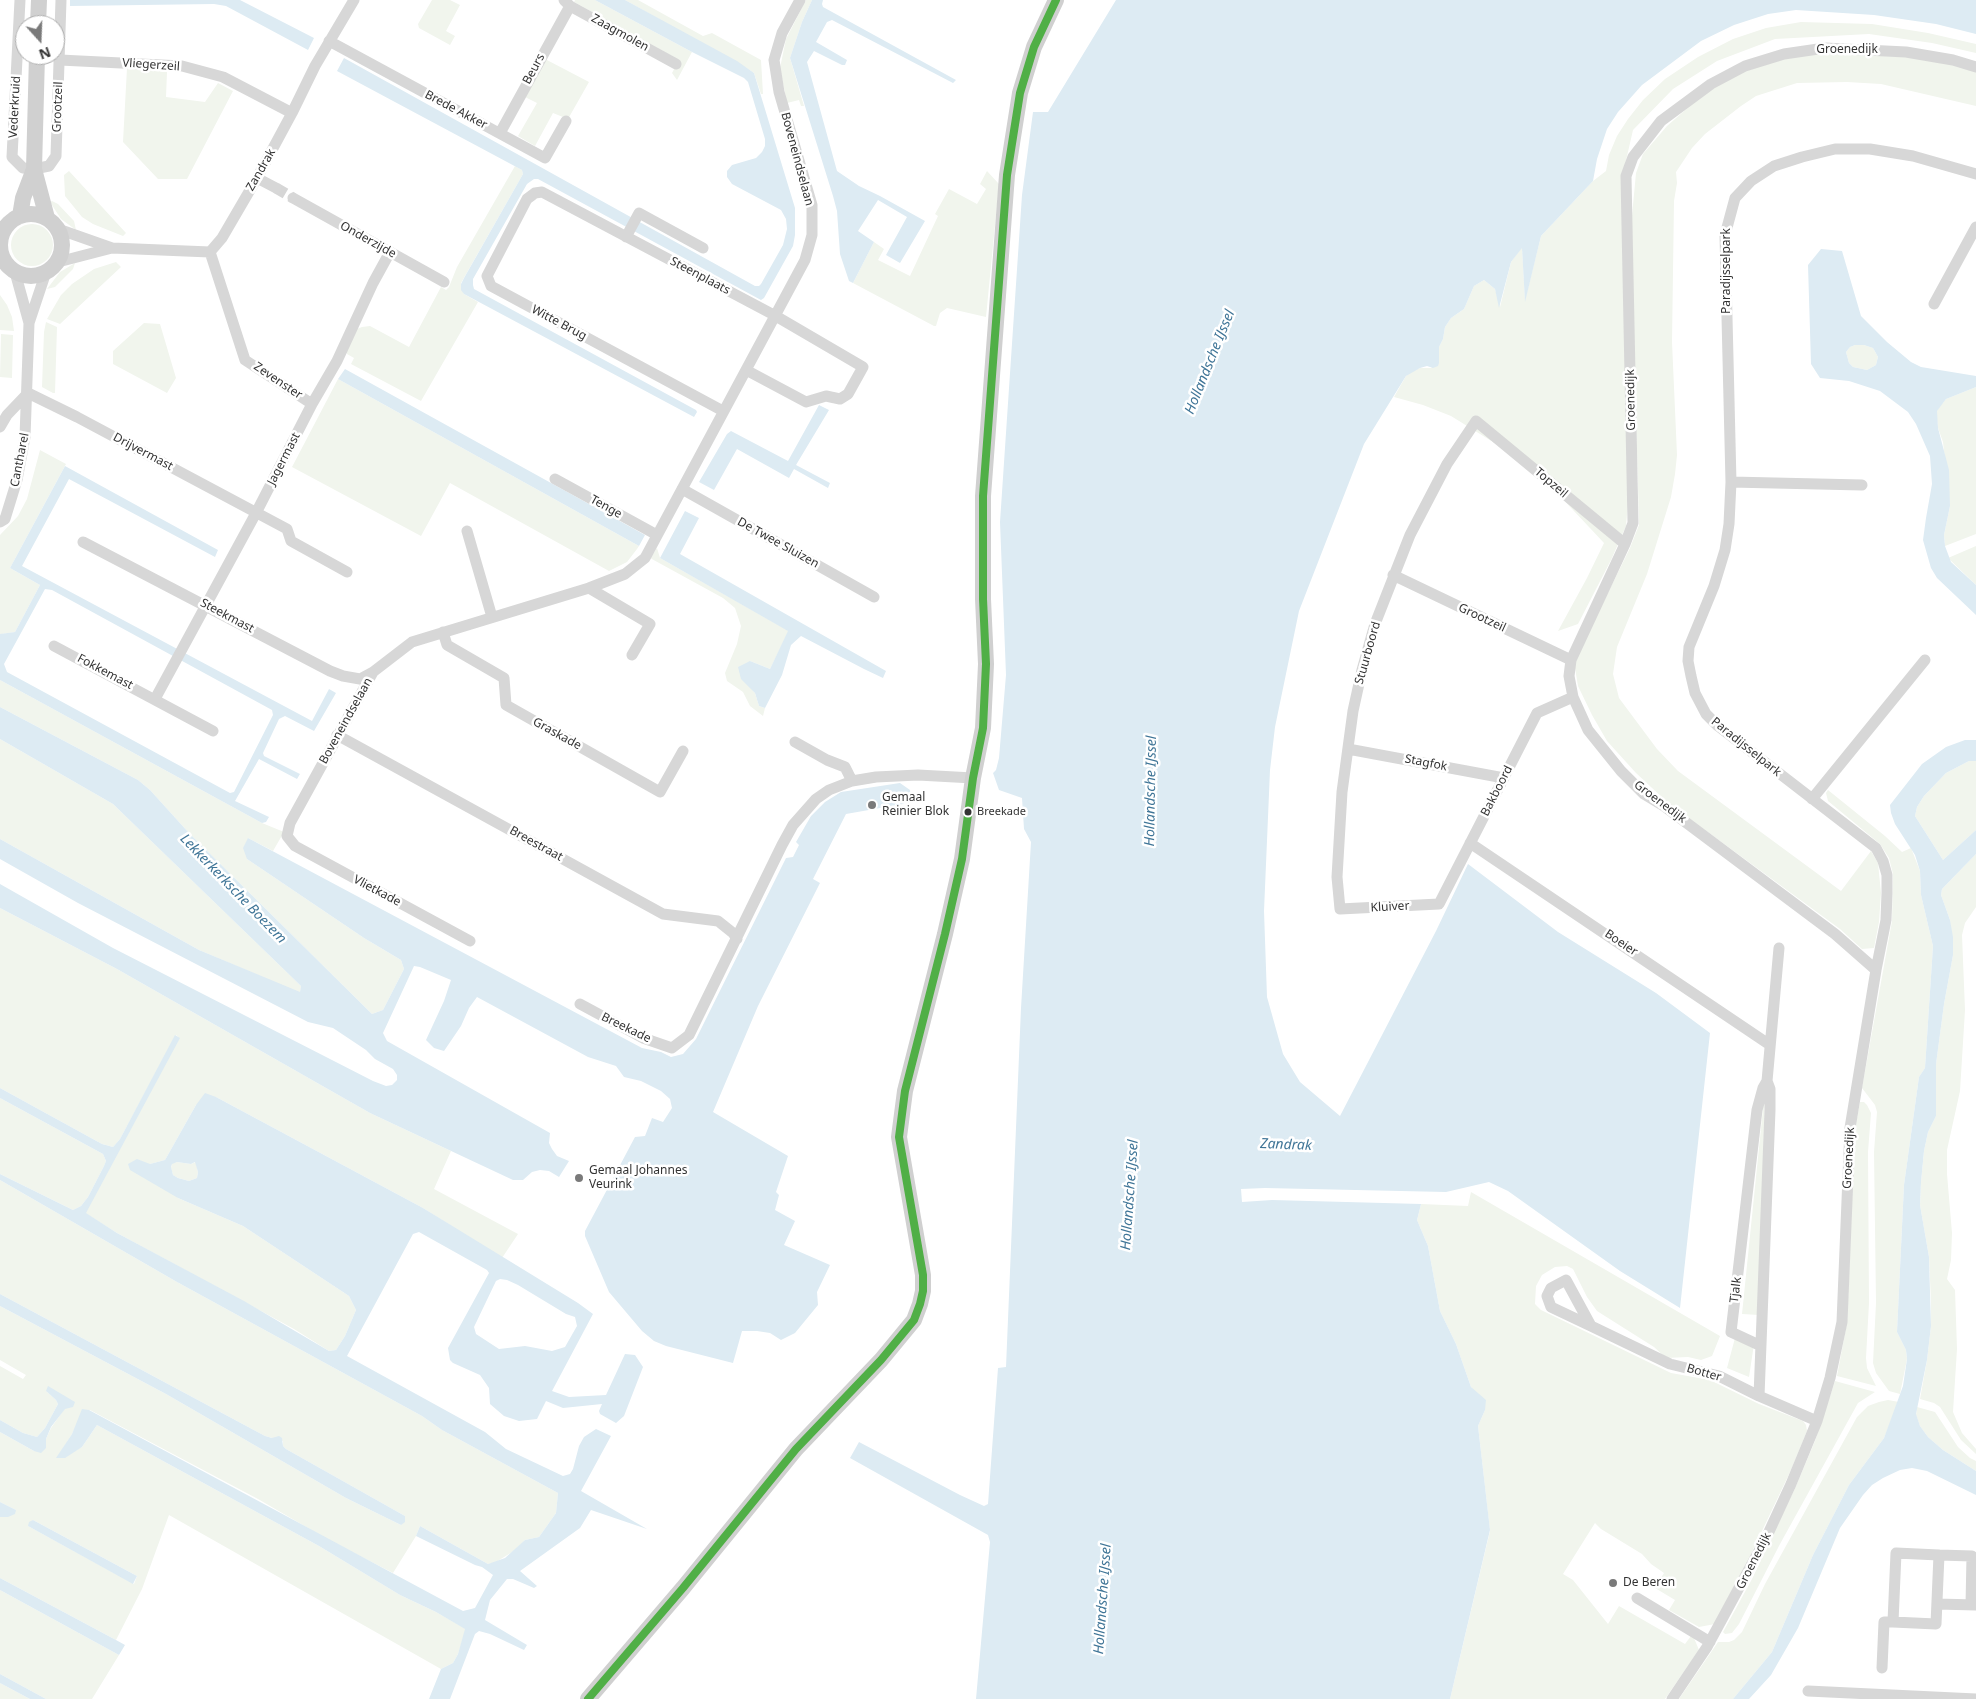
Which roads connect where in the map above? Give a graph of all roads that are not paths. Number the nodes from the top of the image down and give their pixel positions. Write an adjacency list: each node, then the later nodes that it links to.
1 (20, 0): 19 (street, Vederkruid)
2 (39, 0): 8 (street)
3 (61, 0): 9 (street, Grootzeil)
4 (354, 0): 10 (street, Zandrak)
5 (800, 0): 38 (street, Boveneindselaan)
6 (1056, 0): 75 (street)
7 (567, 3): 12 (street, Zaagmolen); 18 (street, Beurs)
8 (38, 15)
9 (61, 15)
10 (329, 41): 16 (street, Zandrak); 18 (street, Brede Akker)
11 (65, 60): 16 (street, Vliegerzeil)
12 (676, 64)
13 (38, 65): 19 (street)
14 (60, 65): 19 (street, Grootzeil)
15 (1976, 67): 55 (street, Groenedijk)
16 (292, 113): 21 (street, Zandrak)
17 (566, 121): 18 (street, Brede Akker)
18 (500, 134)
19 (34, 169): 25 (street); 26 (street)
20 (1976, 174): 47 (street, Paradijsselpark)
21 (257, 178): 22 (street); 32 (street, Zandrak)
22 (276, 188)
23 (535, 193): 29 (street, Steenplaats); 43 (street, Witte Brug)
24 (293, 198): 33 (street, Onderzijde)
25 (20, 216): 26 (street); 28 (street)
26 (53, 224): 30 (street); 35 (street)
27 (1976, 227): 37 (street)
28 (2, 231): 34 (street)
29 (628, 233): 31 (street); 38 (street, Steenplaats)
30 (112, 248): 32 (street); 35 (street)
31 (703, 248)
32 (210, 252): 42 (street, Zevenster)
33 (390, 252): 36 (street, Onderzijde); 42 (street, Zevenster)
34 (6, 263): 35 (street); 39 (street, Cantharel)
35 (52, 267): 39 (street, Cantharel)
36 (444, 282)
37 (1934, 304)
38 (774, 316): 40 (street, Boveneindselaan); 40 (street)
39 (29, 323): 41 (street, Cantharel)
40 (746, 370): 43 (street, Boveneindselaan)
41 (28, 393): 45 (street, Cantharel); 50 (street, Drijvermast); 51 (street, Cantharel)
42 (312, 404): 50 (street, Jagermast)
43 (723, 411): 49 (street, Boveneindselaan)
44 (1476, 421): 55 (street, Topzeil); 57 (street, Stuurboord)
45 (0, 427)
46 (555, 479): 53 (street, Tenge)
47 (1731, 482): 48 (street); 78 (street, Paradijsselpark)
48 (1862, 485)
49 (682, 489): 53 (street, Boveneindselaan); 59 (street, De Twee Sluizen)
50 (256, 513): 56 (street); 60 (street, Jagermast)
51 (0, 522)
52 (467, 531): 61 (street)
53 (657, 535): 58 (street, Boveneindselaan)
54 (83, 542): 60 (street, Steekmast)
55 (1625, 544): 65 (street, Groenedijk)
56 (347, 572)
57 (1393, 575): 65 (street, Grootzeil); 73 (street, Stuurboord)
58 (589, 588): 61 (street, Boveneindselaan); 64 (street)
59 (874, 597)
60 (207, 606): 67 (street, Steekmast); 69 (street)
61 (492, 617): 62 (street, Boveneindselaan)
62 (443, 632): 67 (street, Boveneindselaan); 74 (street, Graskade)
63 (54, 646): 69 (street, Fokkemast)
64 (632, 655)
65 (1571, 660): 68 (street, Groenedijk)
66 (1925, 660): 78 (street)
67 (373, 672): 71 (street, Boveneindselaan)
68 (1573, 697): 76 (street, Bakboord); 86 (street, Groenedijk)
69 (155, 699): 70 (street, Fokkemast)
70 (213, 731)
71 (337, 735): 79 (street, Boveneindselaan); 83 (street, Breestraat)
72 (795, 742): 77 (street)
73 (1348, 749): 76 (street, Stagfok); 82 (street, Stuurboord)
74 (683, 751)
75 (973, 778): 77 (street, Breekade); 105 (street)
76 (1504, 778): 80 (street, Bakboord)
77 (852, 781): 83 (street, Breekade)
78 (1812, 799): 86 (street, Paradijsselpark)
79 (287, 836): 84 (street, Vlietkade)
80 (1470, 843): 81 (street, Bakboord); 88 (street, Boeier)
81 (1439, 904): 82 (street, Kluiver)
82 (1340, 909)
83 (737, 939): 87 (street, Breekade)
84 (470, 941)
85 (1779, 948): 88 (street, Tjalk)
86 (1876, 970): 95 (street, Groenedijk)
87 (580, 1004)
88 (1770, 1045): 89 (street, Tjalk)
89 (1767, 1081): 90 (street, Tjalk); 91 (street, Tjalk)
90 (1745, 1217): 91 (street); 93 (street, Tjalk)
91 (1765, 1218): 93 (street, Tjalk)
92 (1590, 1326): 94 (street, Botter)
93 (1759, 1345): 94 (street, Tjalk)
94 (1759, 1396): 95 (street, Botter)
95 (1817, 1421): 101 (street, Groenedijk)
96 (1939, 1555): 98 (street); 99 (street); 100 (street)
97 (1637, 1598): 101 (street)
98 (1937, 1604): 99 (street); 100 (street)
99 (1974, 1605)
100 (1893, 1622): 102 (street)
101 (1710, 1642): 106 (street, Groenedijk)
102 (1882, 1668)
103 (1808, 1691): 104 (street)
104 (1867, 1697): 107 (street)
105 (588, 1699)
106 (1672, 1699)
107 (1976, 1699)

